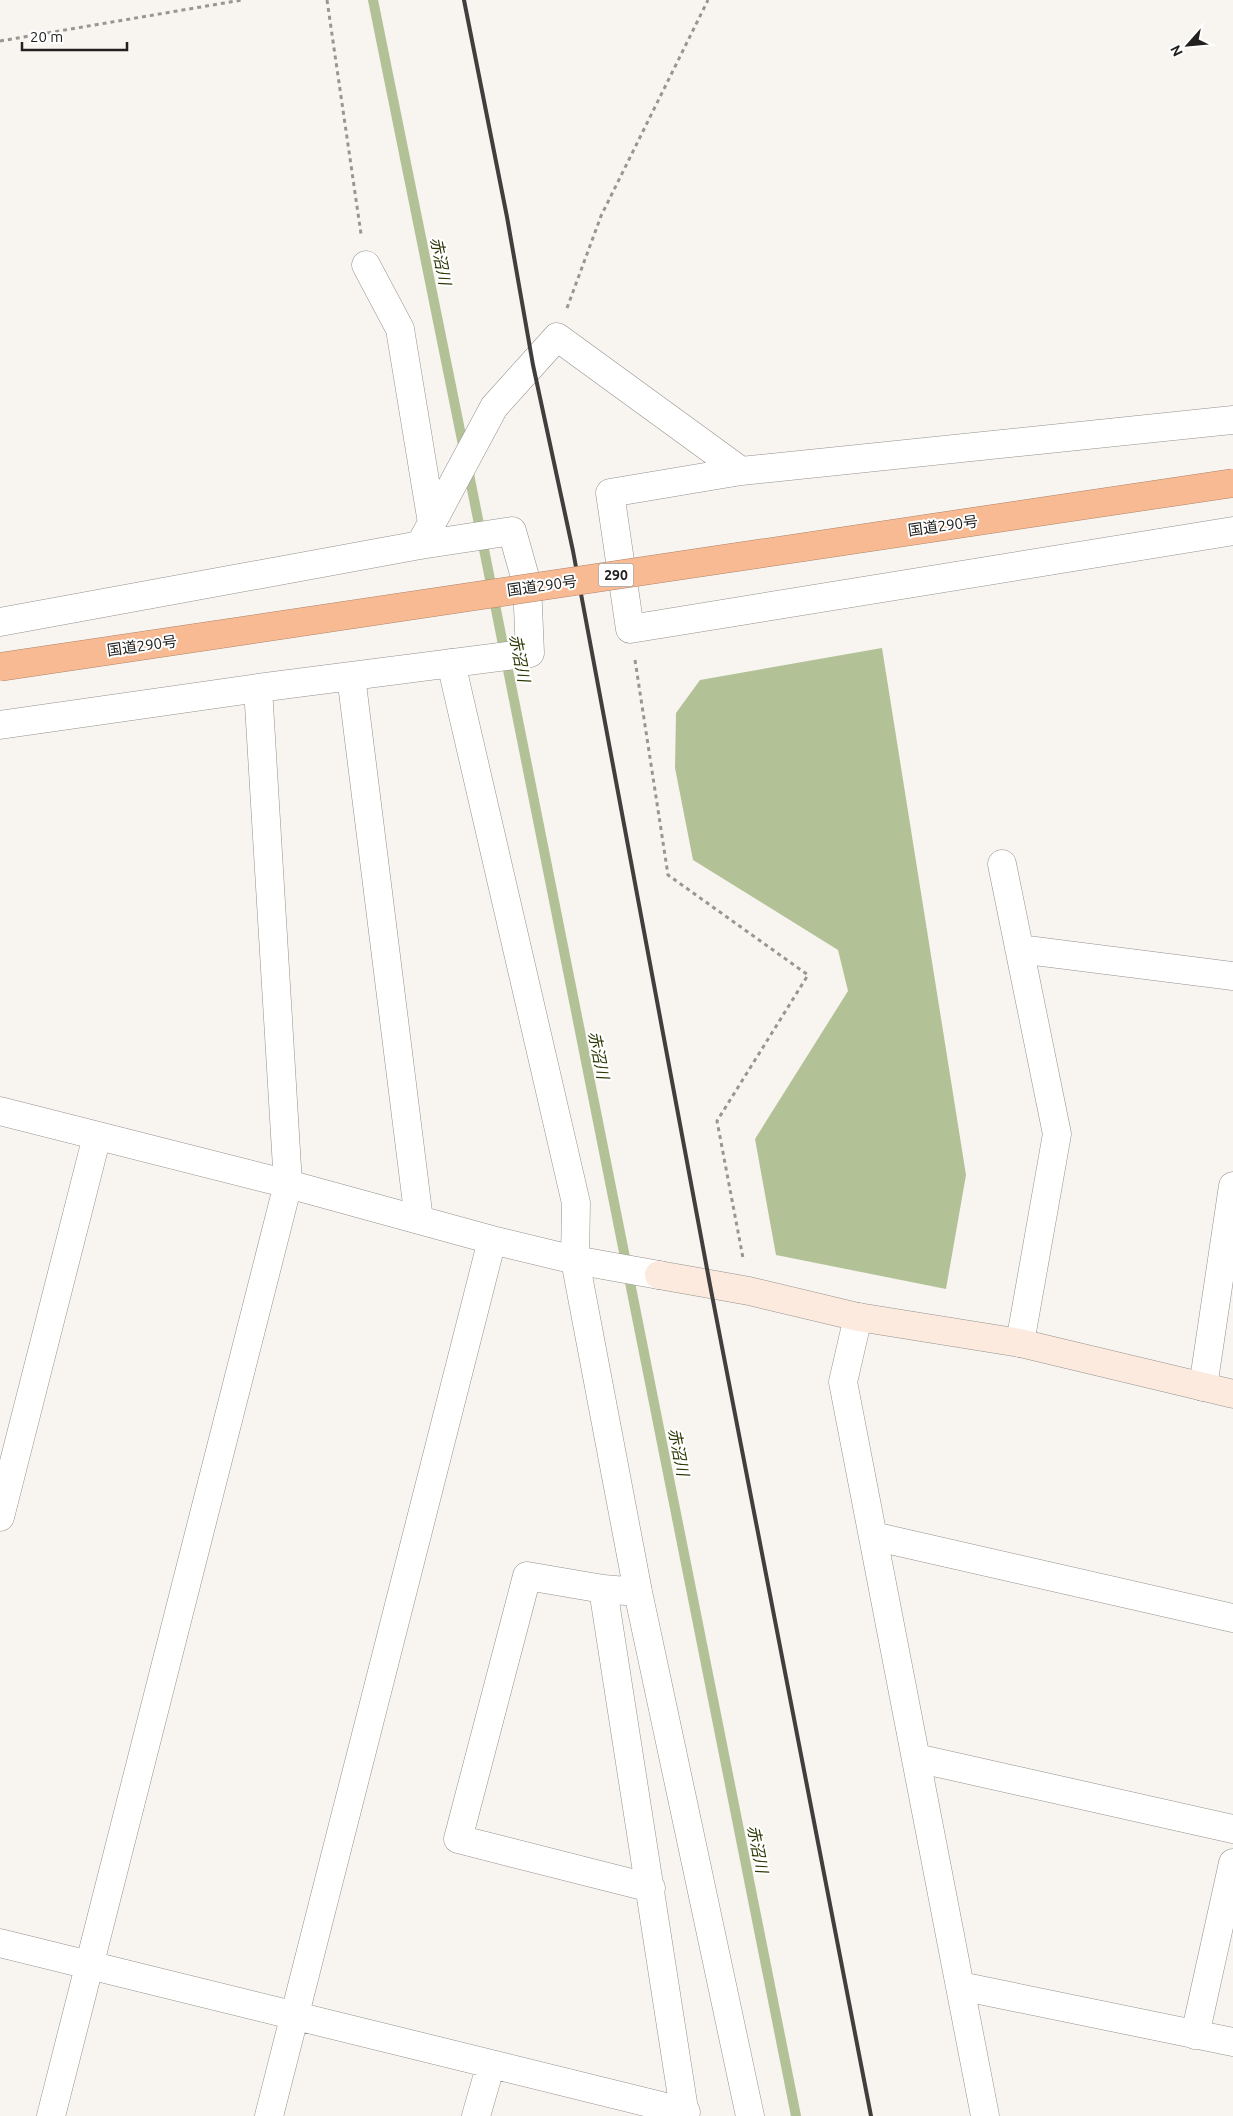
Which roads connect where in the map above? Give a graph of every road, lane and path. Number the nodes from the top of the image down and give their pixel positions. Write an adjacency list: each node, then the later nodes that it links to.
1 (242, 0): 4 (path)
2 (327, 0): 5 (path)
3 (708, 0): 6 (path)
4 (0, 41)
5 (366, 265): 11 (street)
6 (557, 337): 8 (street); 11 (street)
7 (1233, 420): 8 (street)
8 (741, 471): 13 (street)
9 (1233, 483): 15 (highway, 国道290号 / 290, bridge)
10 (1233, 531): 13 (street)
11 (426, 534): 12 (street); 14 (street)
12 (0, 622)
13 (630, 629): 29 (path)
14 (451, 663): 16 (street); 28 (street)
15 (0, 667)
16 (351, 676): 17 (street); 26 (street)
17 (258, 688): 18 (street); 24 (street)
18 (0, 725)
19 (1002, 864): 20 (street)
20 (1019, 949): 21 (street); 31 (street)
21 (1233, 976)
22 (0, 1111): 23 (street)
23 (97, 1136): 24 (street); 34 (street)
24 (288, 1184): 26 (street); 44 (street)
25 (1233, 1186): 32 (street)
26 (419, 1220): 27 (street)
27 (492, 1240): 28 (street); 46 (street)
28 (575, 1260): 29 (street); 37 (street)
29 (749, 1291): 30 (street)
30 (858, 1317): 31 (street); 35 (street)
31 (1020, 1343): 32 (street)
32 (1203, 1387): 33 (street)
33 (1233, 1394)
34 (0, 1518)
35 (873, 1536): 38 (street); 39 (street)
36 (603, 1589): 37 (street); 42 (street); 42 (street)
37 (638, 1592): 54 (street)
38 (1233, 1618)
39 (916, 1758): 40 (street); 45 (street)
40 (1233, 1829)
41 (1233, 1863): 47 (street)
42 (651, 1888): 50 (street)
43 (0, 1943): 44 (street)
44 (89, 1964): 46 (street); 51 (street)
45 (960, 1986): 47 (street); 55 (street)
46 (296, 2016): 49 (street); 52 (street)
47 (1195, 2034): 48 (street)
48 (1233, 2042)
49 (491, 2064): 50 (street); 53 (street)
50 (686, 2114)
51 (51, 2116)
52 (269, 2116)
53 (476, 2116)
54 (750, 2116)
55 (986, 2116)

